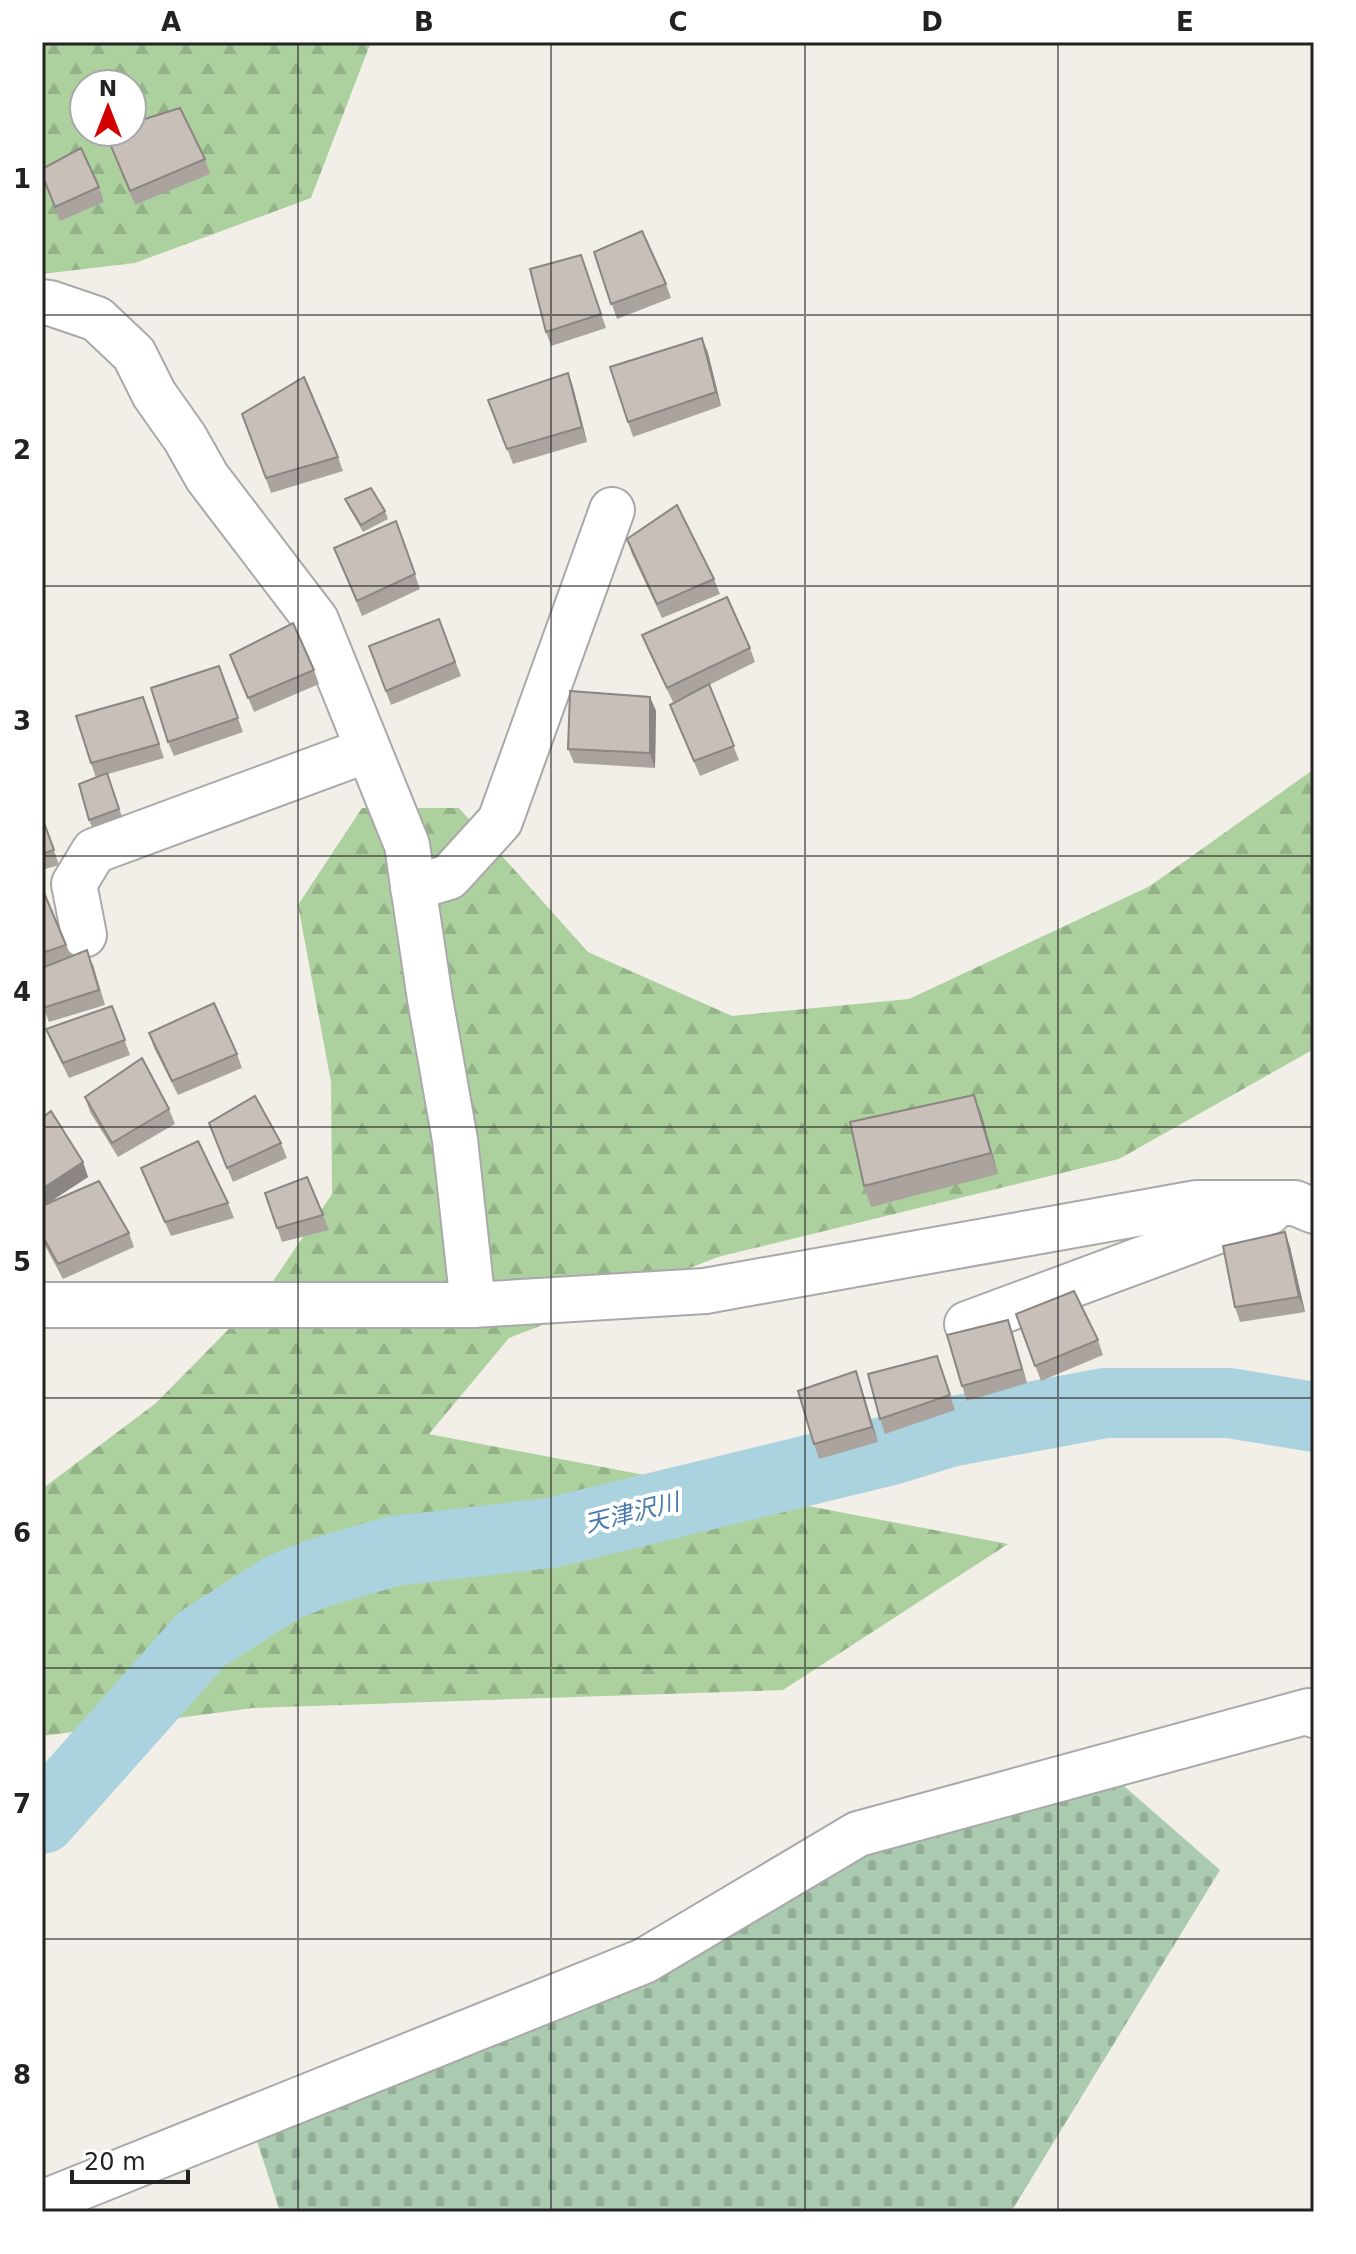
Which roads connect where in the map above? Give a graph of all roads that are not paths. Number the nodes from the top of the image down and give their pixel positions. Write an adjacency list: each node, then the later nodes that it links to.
1 (42, 302): 3 (street)
2 (612, 510): 4 (street)
3 (367, 750): 4 (street); 5 (street)
4 (413, 888): 8 (street)
5 (84, 935)
6 (1304, 1207): 8 (street); 9 (street)
7 (42, 1305): 8 (street)
8 (473, 1305)
9 (967, 1324)
10 (1314, 1715): 11 (street)
11 (42, 2203)

